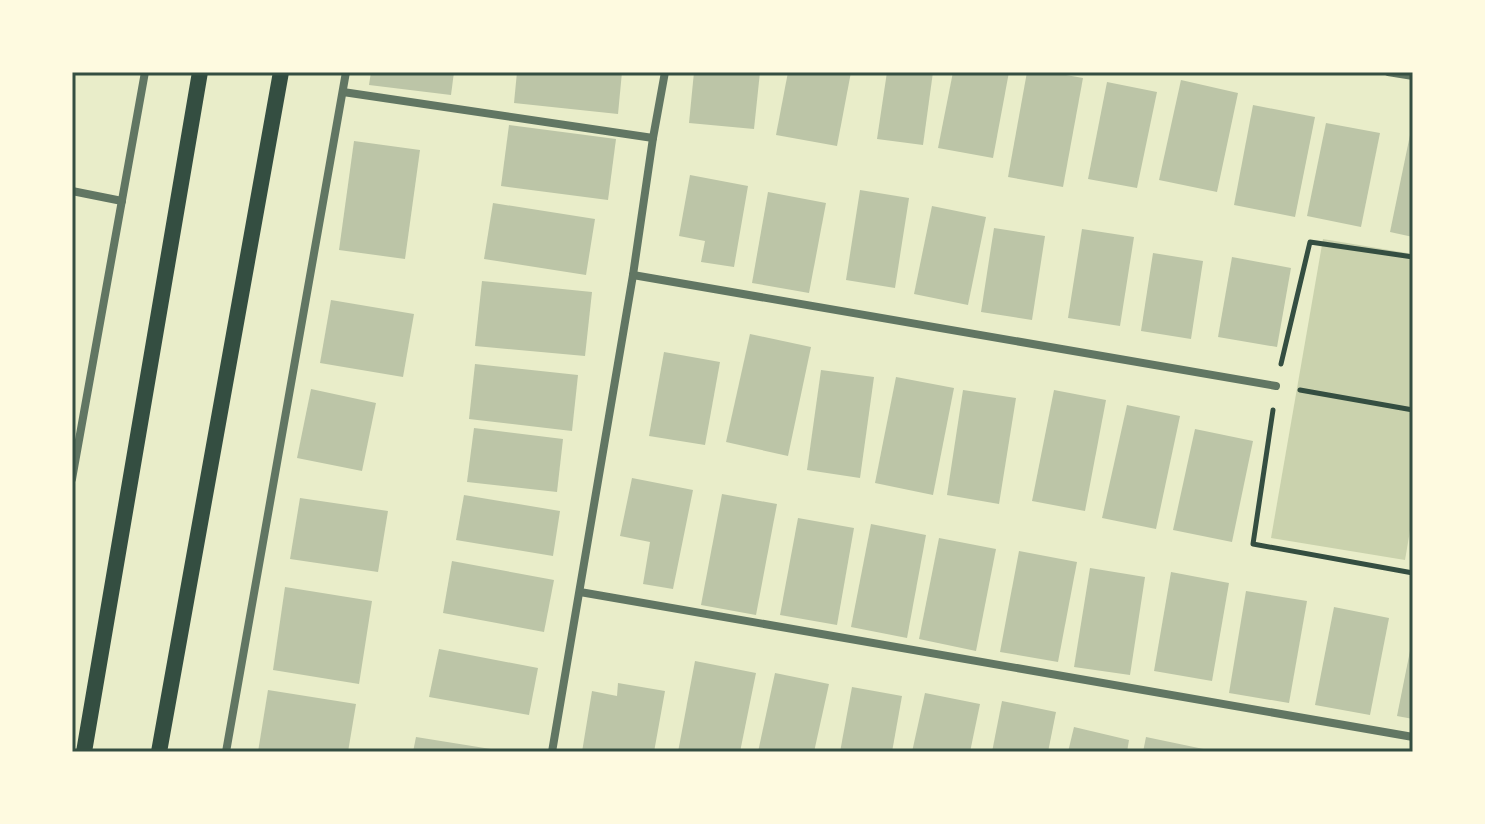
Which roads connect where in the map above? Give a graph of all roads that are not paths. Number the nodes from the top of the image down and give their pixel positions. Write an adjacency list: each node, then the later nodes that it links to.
1 (145, 72): 11 (street)
2 (200, 72): 17 (main road)
3 (281, 72): 18 (main road)
4 (346, 72): 8 (street)
5 (665, 72): 9 (street)
6 (1388, 72): 7 (street)
7 (1413, 76)
8 (343, 92): 9 (street); 19 (street)
9 (653, 138): 12 (street)
10 (72, 191): 11 (street)
11 (122, 201): 14 (street)
12 (633, 275): 13 (street); 15 (street)
13 (1276, 386)
14 (72, 479)
15 (580, 592): 16 (street); 20 (street)
16 (1413, 737)
17 (84, 752)
18 (159, 752)
19 (226, 752)
20 (552, 752)

